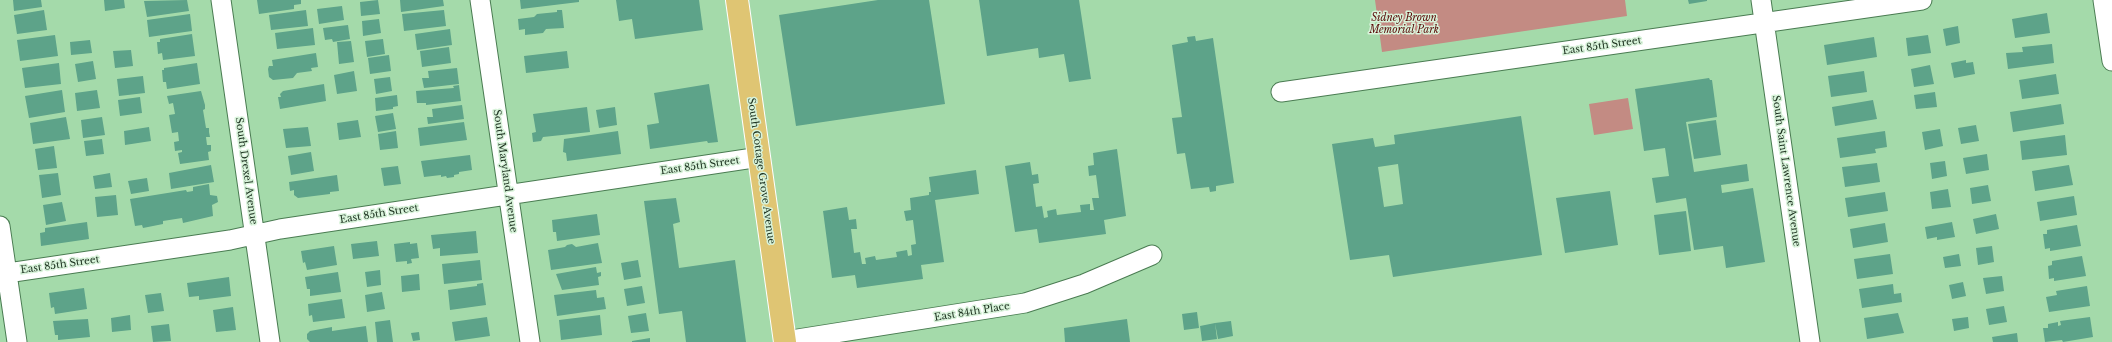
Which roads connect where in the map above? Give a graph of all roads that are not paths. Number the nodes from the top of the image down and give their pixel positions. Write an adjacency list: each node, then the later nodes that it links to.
1 (221, 0): 13 (street, South Drexel Avenue)
2 (480, 0): 11 (street, South Maryland Avenue)
3 (736, 0): 10 (main road, South Cottage Grove Avenue)
4 (1761, 0): 7 (street, South Saint Lawrence Avenue)
5 (1922, 0): 7 (street, East 85th Street)
6 (2103, 0): 8 (street)
7 (1764, 23): 9 (street, East 85th Street); 20 (street, South Saint Lawrence Avenue)
8 (2112, 61)
9 (1281, 92)
10 (760, 157): 11 (street, East 85th Street); 16 (main road, South Cottage Grove Avenue)
11 (508, 194): 13 (street, East 85th Street); 19 (street, South Maryland Avenue)
12 (0, 226): 15 (street)
13 (255, 235): 15 (street, East 85th Street); 18 (street, South Drexel Avenue)
14 (1152, 255): 16 (street, East 84th Place)
15 (3, 274): 17 (street)
16 (785, 341)
17 (17, 342)
18 (270, 342)
19 (530, 342)
20 (1810, 342)

